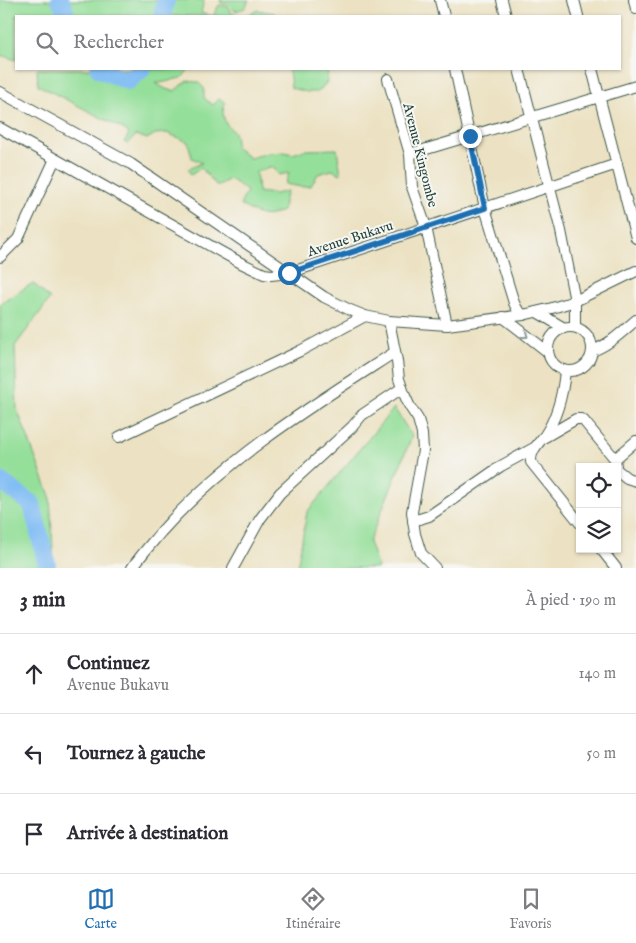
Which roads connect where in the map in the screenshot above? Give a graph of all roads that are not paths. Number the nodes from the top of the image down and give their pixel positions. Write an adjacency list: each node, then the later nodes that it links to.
1 (440, 0): 6 (street)
2 (502, 0): 7 (street)
3 (574, 0): 8 (street)
4 (634, 0): 5 (street)
5 (636, 9)
6 (444, 15)
7 (506, 15)
8 (578, 15)
9 (455, 70): 18 (street)
10 (519, 70): 16 (street)
11 (592, 70): 15 (street)
12 (388, 79): 19 (street, Avenue Kingombe)
13 (636, 86): 15 (street)
14 (0, 92): 28 (street)
15 (599, 98): 16 (street); 21 (street)
16 (532, 118): 18 (street); 22 (street)
17 (0, 128): 20 (street, Avenue Bukavu)
18 (470, 136): 19 (street); 23 (street)
19 (410, 154): 24 (street, Avenue Kingombe)
20 (55, 159): 26 (street); 28 (street, Avenue Bukavu)
21 (617, 164): 22 (street, Avenue Bukavu); 25 (street)
22 (550, 186): 23 (street, Avenue Bukavu); 29 (street)
23 (485, 208): 24 (street, Avenue Bukavu); 31 (street)
24 (426, 227): 28 (street, Avenue Bukavu); 36 (street, Avenue Kingombe)
25 (636, 238)
26 (0, 257)
27 (636, 271): 29 (street)
28 (289, 273): 32 (street)
29 (575, 301): 30 (street); 37 (street)
30 (538, 312): 31 (street); 37 (street)
31 (523, 315): 33 (street)
32 (365, 316): 35 (street); 43 (street)
33 (503, 317): 36 (street); 40 (street, one-way to 40)
34 (636, 320): 38 (street)
35 (389, 321): 36 (street); 39 (street)
36 (447, 325)
37 (569, 328): 38 (street); 40 (street)
38 (592, 351): 41 (street)
39 (396, 352): 42 (street); 54 (street)
40 (548, 352): 41 (street)
41 (564, 371): 44 (street)
42 (402, 388): 52 (street); 55 (street)
43 (118, 437)
44 (542, 438): 46 (street); 47 (street)
45 (636, 441): 48 (street)
46 (534, 448): 51 (street); 52 (street)
47 (615, 463)
48 (618, 463)
49 (621, 471): 50 (street)
50 (636, 482)
51 (576, 518)
52 (413, 521): 56 (street)
53 (604, 553): 57 (street)
54 (132, 568)
55 (233, 568)
56 (436, 568)
57 (616, 568)

